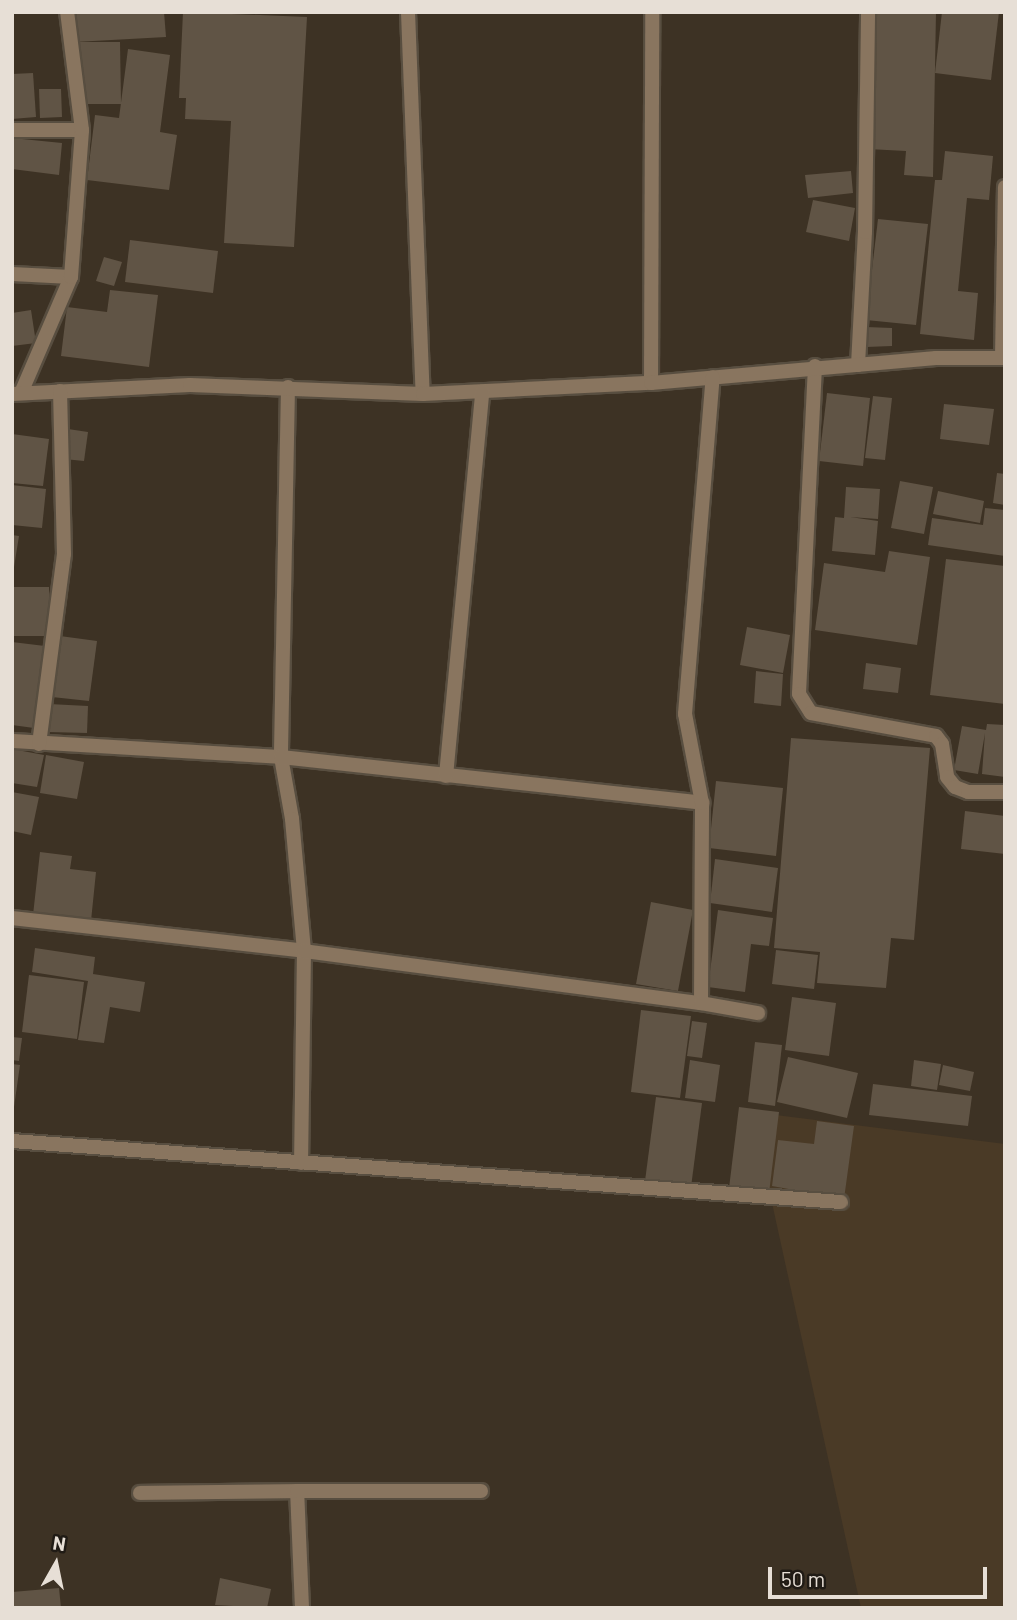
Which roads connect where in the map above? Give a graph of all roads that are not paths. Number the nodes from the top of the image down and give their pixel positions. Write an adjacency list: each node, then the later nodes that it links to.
1 (66, 12): 6 (street)
2 (408, 12): 19 (street)
3 (652, 12): 14 (street)
4 (868, 12): 11 (street)
5 (12, 130): 6 (street)
6 (82, 130): 9 (street)
7 (1005, 187): 10 (street)
8 (12, 274): 9 (street)
9 (71, 277): 18 (street)
10 (1003, 358): 11 (street)
11 (858, 365): 12 (street)
12 (816, 366): 13 (street); 24 (street)
13 (713, 377): 14 (street); 25 (street)
14 (651, 383): 17 (street)
15 (288, 387): 16 (street); 19 (street); 22 (street)
16 (60, 391): 18 (street); 21 (street)
17 (482, 392): 19 (street); 23 (street)
18 (17, 394)
19 (423, 394)
20 (12, 741): 21 (street)
21 (40, 744): 22 (street)
22 (281, 757): 23 (street); 27 (street)
23 (446, 776): 25 (street)
24 (1005, 792)
25 (702, 803): 28 (street)
26 (12, 918): 27 (street)
27 (304, 951): 28 (street); 31 (street)
28 (701, 1003): 29 (street)
29 (758, 1013)
30 (12, 1141): 31 (street)
31 (301, 1163): 32 (street)
32 (841, 1202)
33 (298, 1491): 34 (street); 35 (street); 36 (street)
34 (481, 1491)
35 (140, 1493)
36 (302, 1608)

